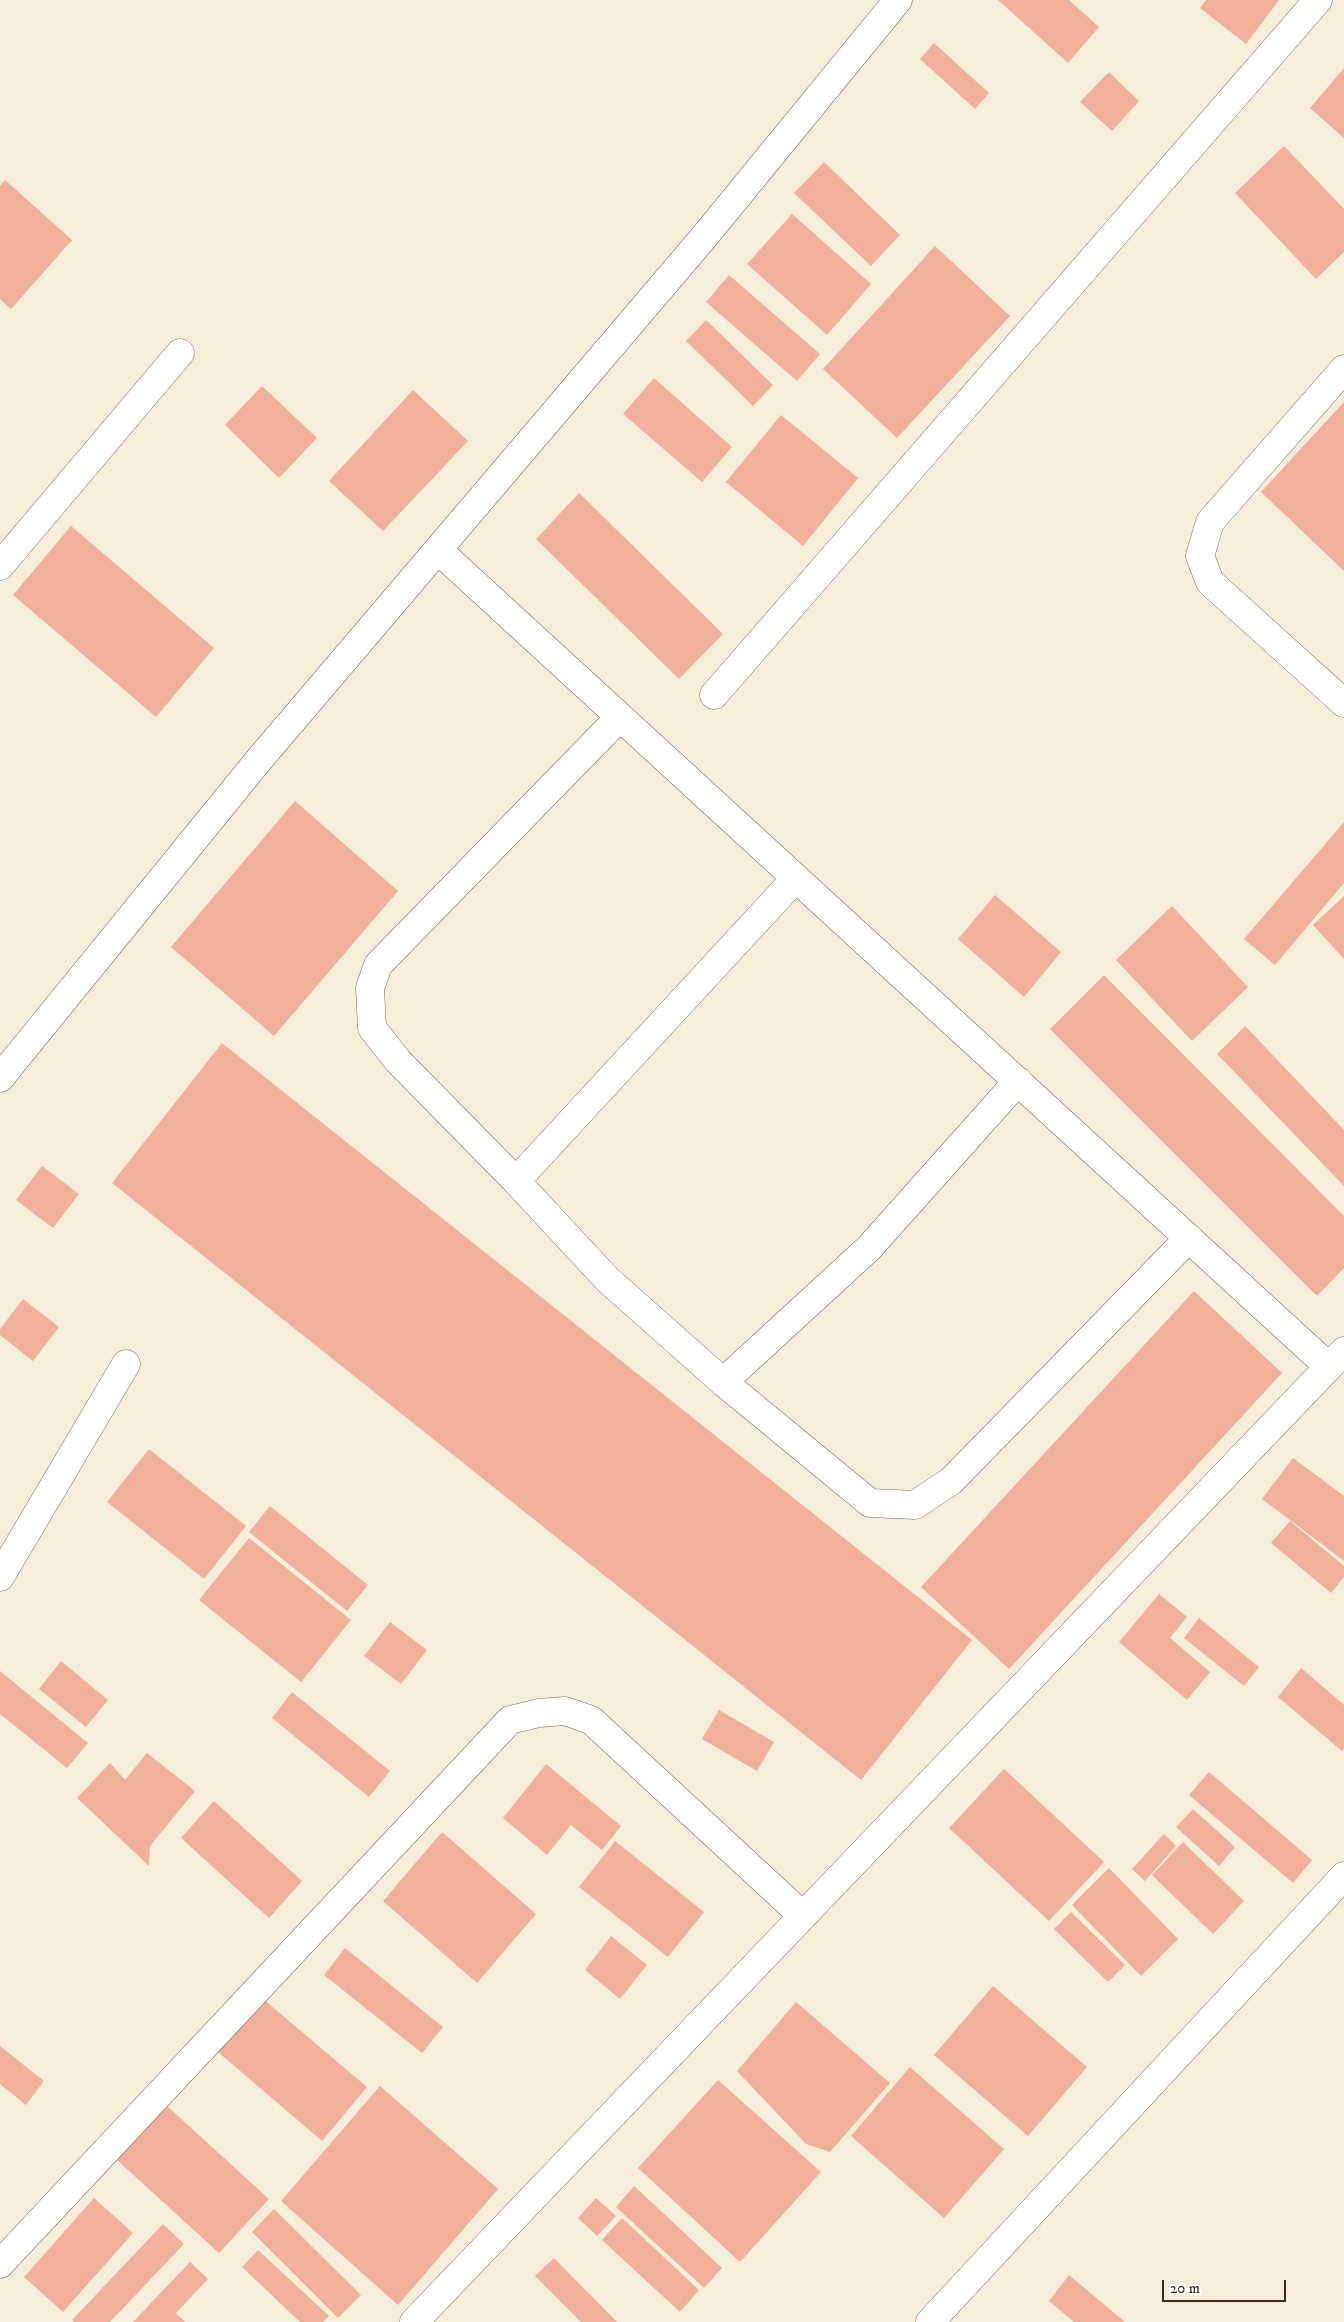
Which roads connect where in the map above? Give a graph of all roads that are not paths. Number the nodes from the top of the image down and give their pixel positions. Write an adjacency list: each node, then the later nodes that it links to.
1 (898, 0): 5 (street)
2 (1318, 0): 7 (street)
3 (180, 353): 6 (street)
4 (1344, 370): 8 (street)
5 (438, 550): 9 (street); 11 (street)
6 (0, 566)
7 (714, 695)
8 (1344, 704)
9 (620, 717): 10 (street); 13 (street)
10 (796, 878): 12 (street); 13 (street)
11 (0, 1078)
12 (1018, 1082): 14 (street); 17 (street)
13 (516, 1181): 17 (street)
14 (1189, 1238): 15 (street); 17 (street)
15 (1336, 1359): 20 (street)
16 (126, 1364): 18 (street)
17 (723, 1382)
18 (0, 1577)
19 (1344, 1876): 23 (street)
20 (803, 1916): 21 (street); 22 (street)
21 (0, 2264)
22 (414, 2322)
23 (930, 2322)

